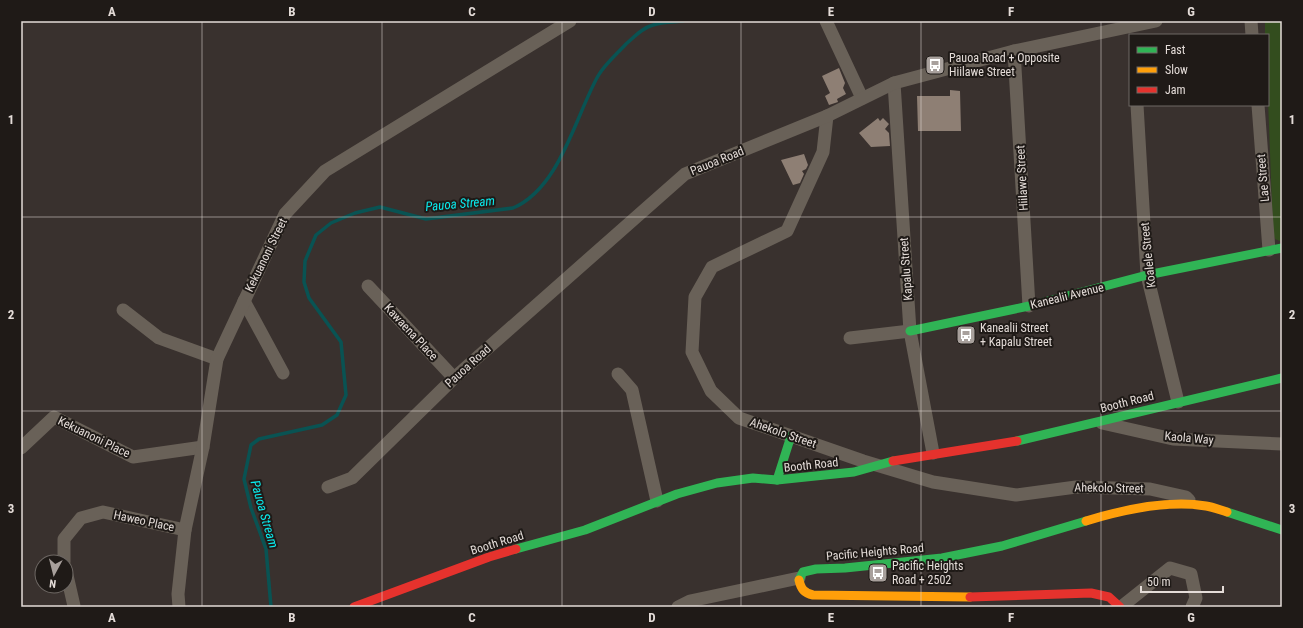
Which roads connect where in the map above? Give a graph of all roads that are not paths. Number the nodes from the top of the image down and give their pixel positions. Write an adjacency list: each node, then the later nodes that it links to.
1 (570, 21): 16 (street, Kekuanoni Street)
2 (826, 21): 9 (street)
3 (1156, 21): 5 (street, Pauoa Road)
4 (1251, 21): 6 (street)
5 (1133, 30): 7 (street, Pauoa Road)
6 (1252, 34)
7 (1014, 51): 8 (street, Pauoa Road); 17 (street, Hiilawe Street)
8 (894, 83): 9 (street, Pauoa Road); 19 (street, Kapalu Street)
9 (862, 98): 12 (street, Pauoa Road)
10 (1137, 106): 14 (street, Koalele Street)
11 (1258, 106): 13 (street, Lae Street)
12 (827, 116): 24 (street, Pauoa Road); 28 (street, Ahekolo Street)
13 (1276, 249): 14 (street, Kanealii Avenue)
14 (1147, 275): 17 (street, Kanealii Avenue); 26 (street, Koalele Street)
15 (368, 286): 24 (street, Kawaena Place)
16 (244, 301): 21 (street, Kekuanoni Street); 22 (street)
17 (1029, 306): 19 (street, Kanealii Avenue)
18 (123, 310): 21 (street)
19 (910, 331): 20 (street, Kanealii Avenue); 32 (street, Kapalu Street)
20 (850, 338)
21 (217, 359): 30 (street, Kekuanoni Street)
22 (283, 373)
23 (618, 374): 36 (street)
24 (454, 378): 35 (street, Pauoa Road)
25 (1282, 378): 26 (street, Booth Road)
26 (1178, 402): 27 (street, Booth Road)
27 (1097, 422): 29 (street, Kaola Way); 32 (street, Booth Road)
28 (790, 436): 33 (street, Ahekolo Street); 34 (street)
29 (1282, 444)
30 (203, 447): 31 (street, Kekuanoni Place); 38 (street, Kekuanoni Street)
31 (21, 448)
32 (933, 453): 33 (street, Booth Road)
33 (876, 465): 34 (street, Booth Road); 37 (street, Ahekolo Street)
34 (777, 480): 36 (street, Booth Road)
35 (328, 487)
36 (657, 501): 45 (street, Booth Road)
37 (1194, 504): 39 (street, Pacific Heights Road); 41 (street, Pacific Heights Road)
38 (185, 530): 40 (street, Haweo Place); 44 (street, Kekuanoni Street)
39 (1282, 530)
40 (64, 554)
41 (799, 578): 46 (street); 47 (street)
42 (71, 594): 43 (street)
43 (74, 606)
44 (180, 607)
45 (354, 607)
46 (678, 607)
47 (1120, 607): 48 (street)
48 (1192, 607)

